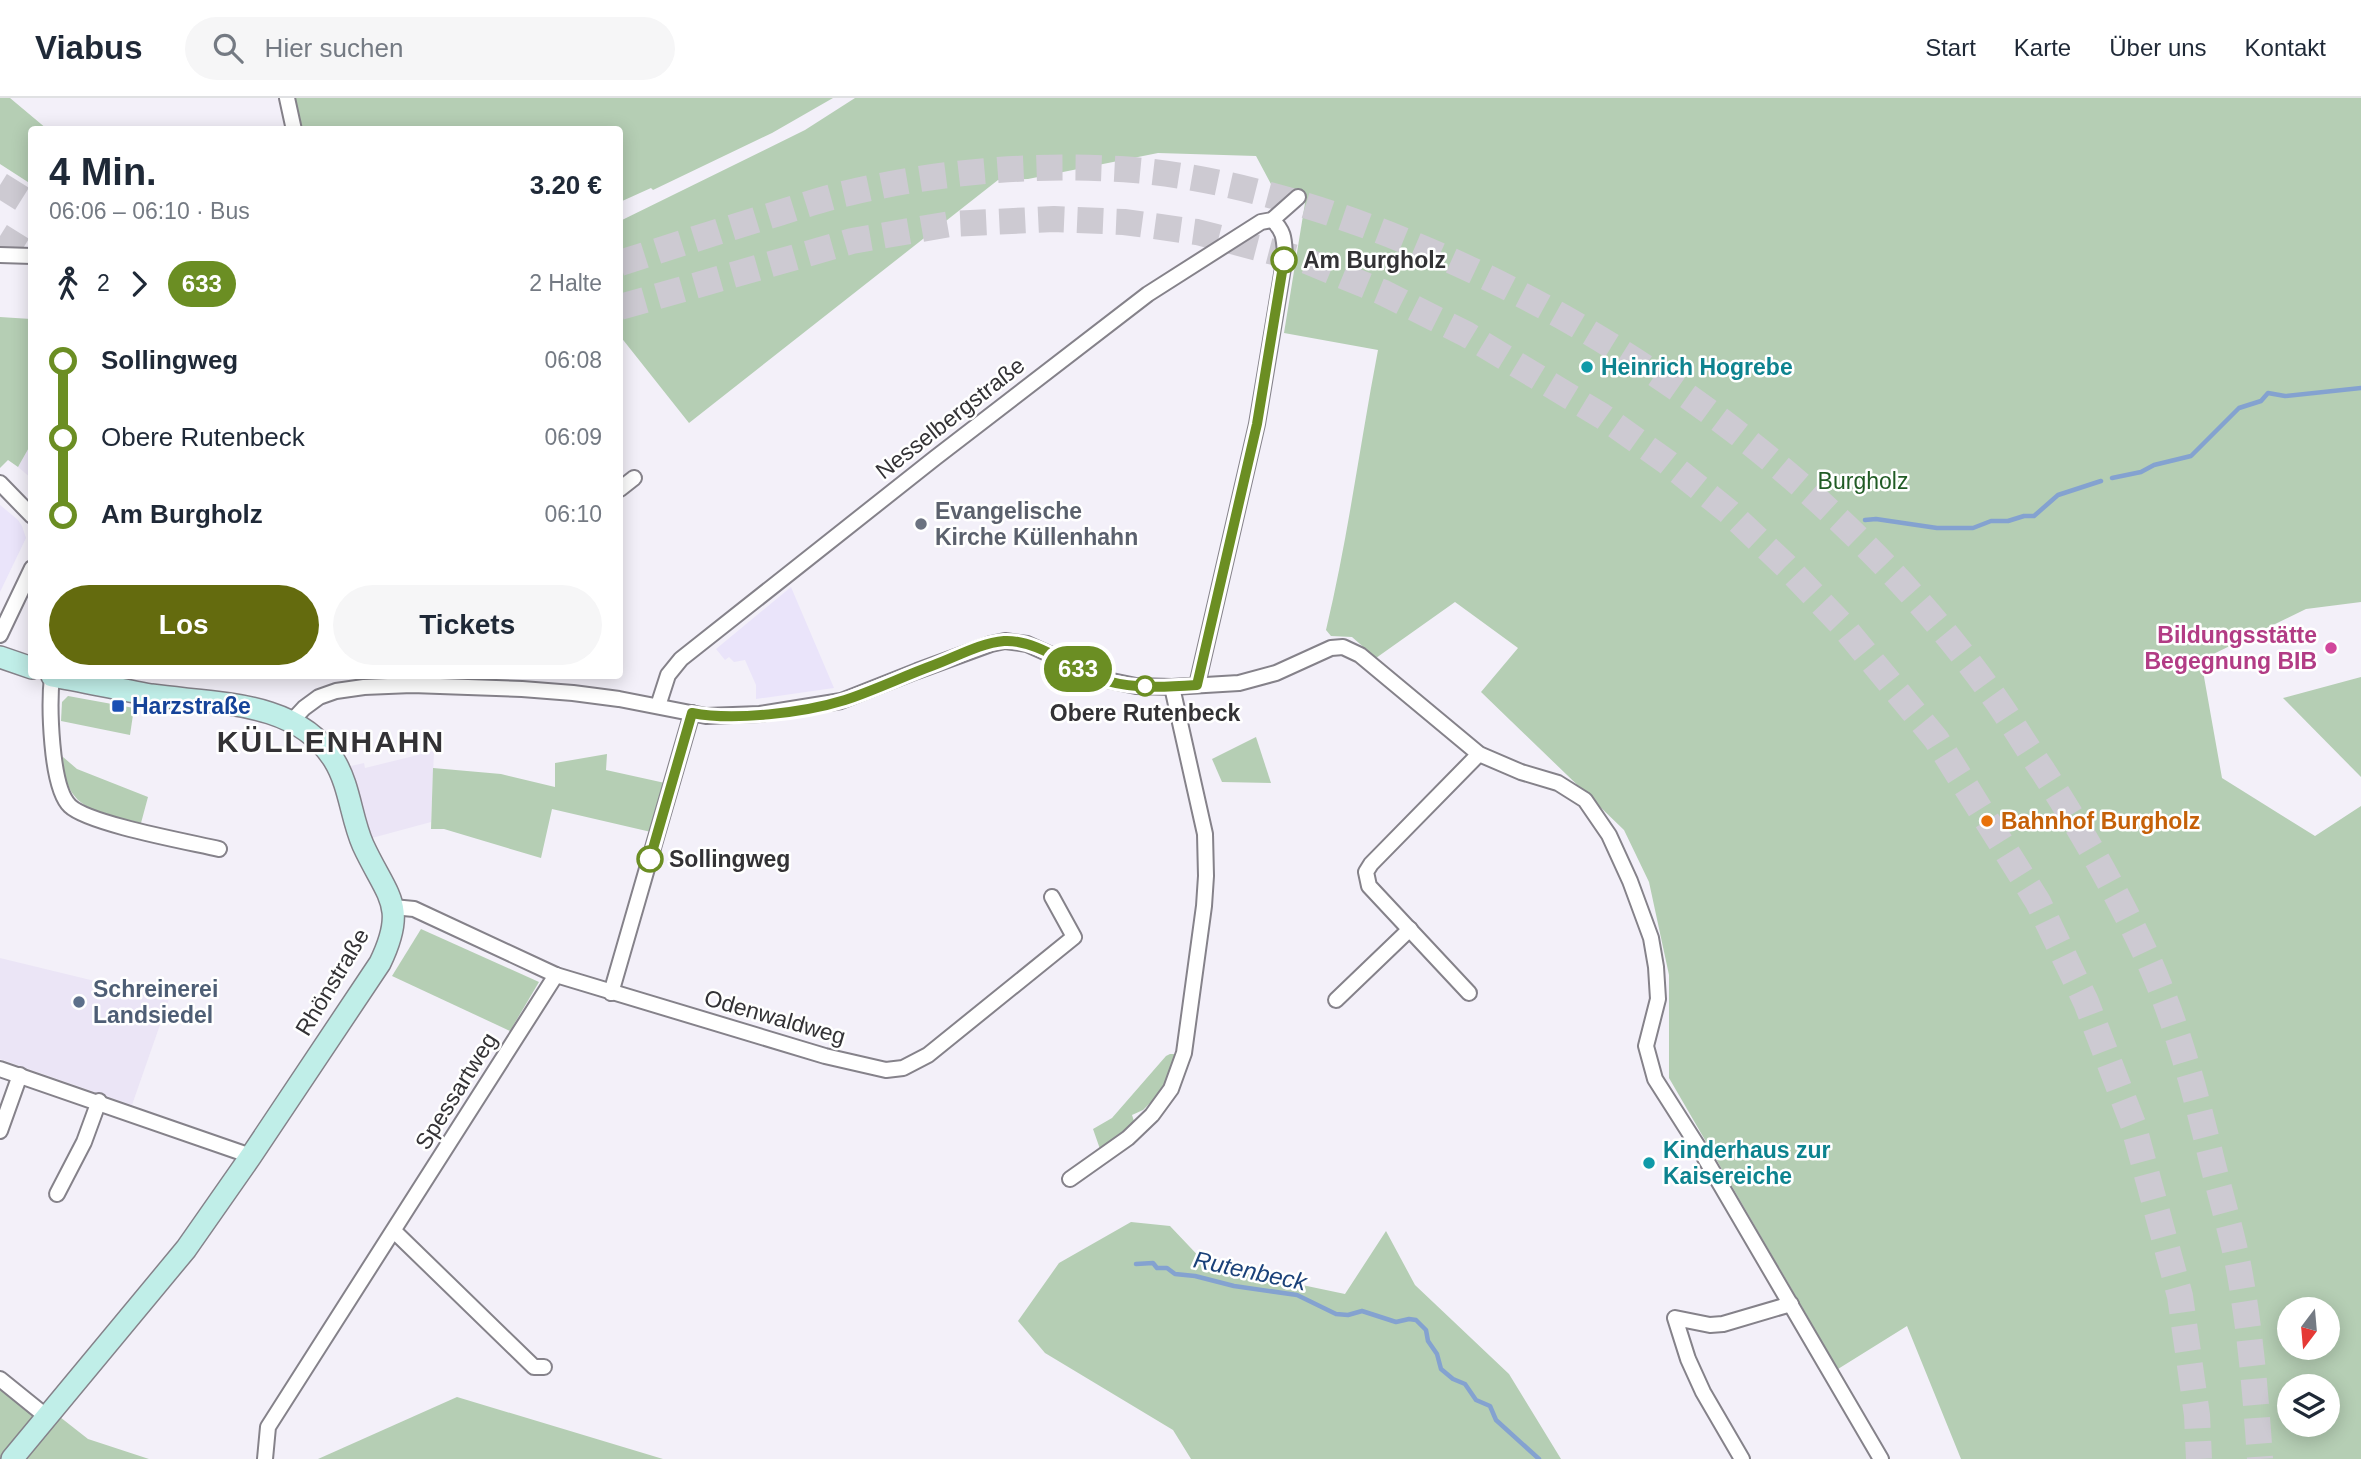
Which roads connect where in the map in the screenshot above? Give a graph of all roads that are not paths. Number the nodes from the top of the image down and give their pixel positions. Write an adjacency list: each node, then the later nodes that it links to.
1 (288, 98): 2 (street)
2 (293, 126)
3 (1298, 197): 4 (street, Nesselbergstraße)
4 (1272, 220): 18 (street); 21 (street, Nesselbergstraße)
5 (0, 255): 6 (street)
6 (28, 256)
7 (634, 478): 9 (street)
8 (0, 483): 10 (street)
9 (623, 487)
10 (28, 512)
11 (28, 576): 12 (street)
12 (0, 635)
13 (0, 657): 14 (street)
14 (28, 667)
15 (52, 679): 25 (street)
16 (68, 679): 23 (street)
17 (354, 679): 20 (street)
18 (1197, 685): 19 (street); 24 (street)
19 (1172, 687): 22 (street); 38 (street)
20 (346, 689): 21 (street); 23 (street)
21 (658, 706): 22 (street)
22 (692, 713): 30 (street)
23 (291, 722): 27 (street)
24 (1479, 754): 28 (street); 41 (street)
25 (219, 849)
26 (1052, 897): 30 (street, Odenwaldweg)
27 (393, 907): 29 (street, Odenwaldweg); 37 (street, Rhönstraße)
28 (1410, 929): 31 (street); 32 (street)
29 (556, 975): 30 (street, Odenwaldweg); 40 (street, Spessartweg)
30 (611, 993)
31 (1469, 993)
32 (1336, 1000)
33 (0, 1069): 34 (street)
34 (20, 1075): 35 (street); 36 (street)
35 (99, 1101): 37 (street); 39 (street)
36 (0, 1131)
37 (251, 1156): 44 (street, Rhönstraße)
38 (1070, 1180)
39 (57, 1194)
40 (394, 1231): 42 (street); 46 (street, Spessartweg)
41 (1791, 1304): 47 (street); 48 (street)
42 (544, 1367)
43 (0, 1379): 44 (street)
44 (47, 1417): 45 (street, Rhönstraße)
45 (12, 1459)
46 (265, 1459)
47 (1742, 1459)
48 (1881, 1459)

